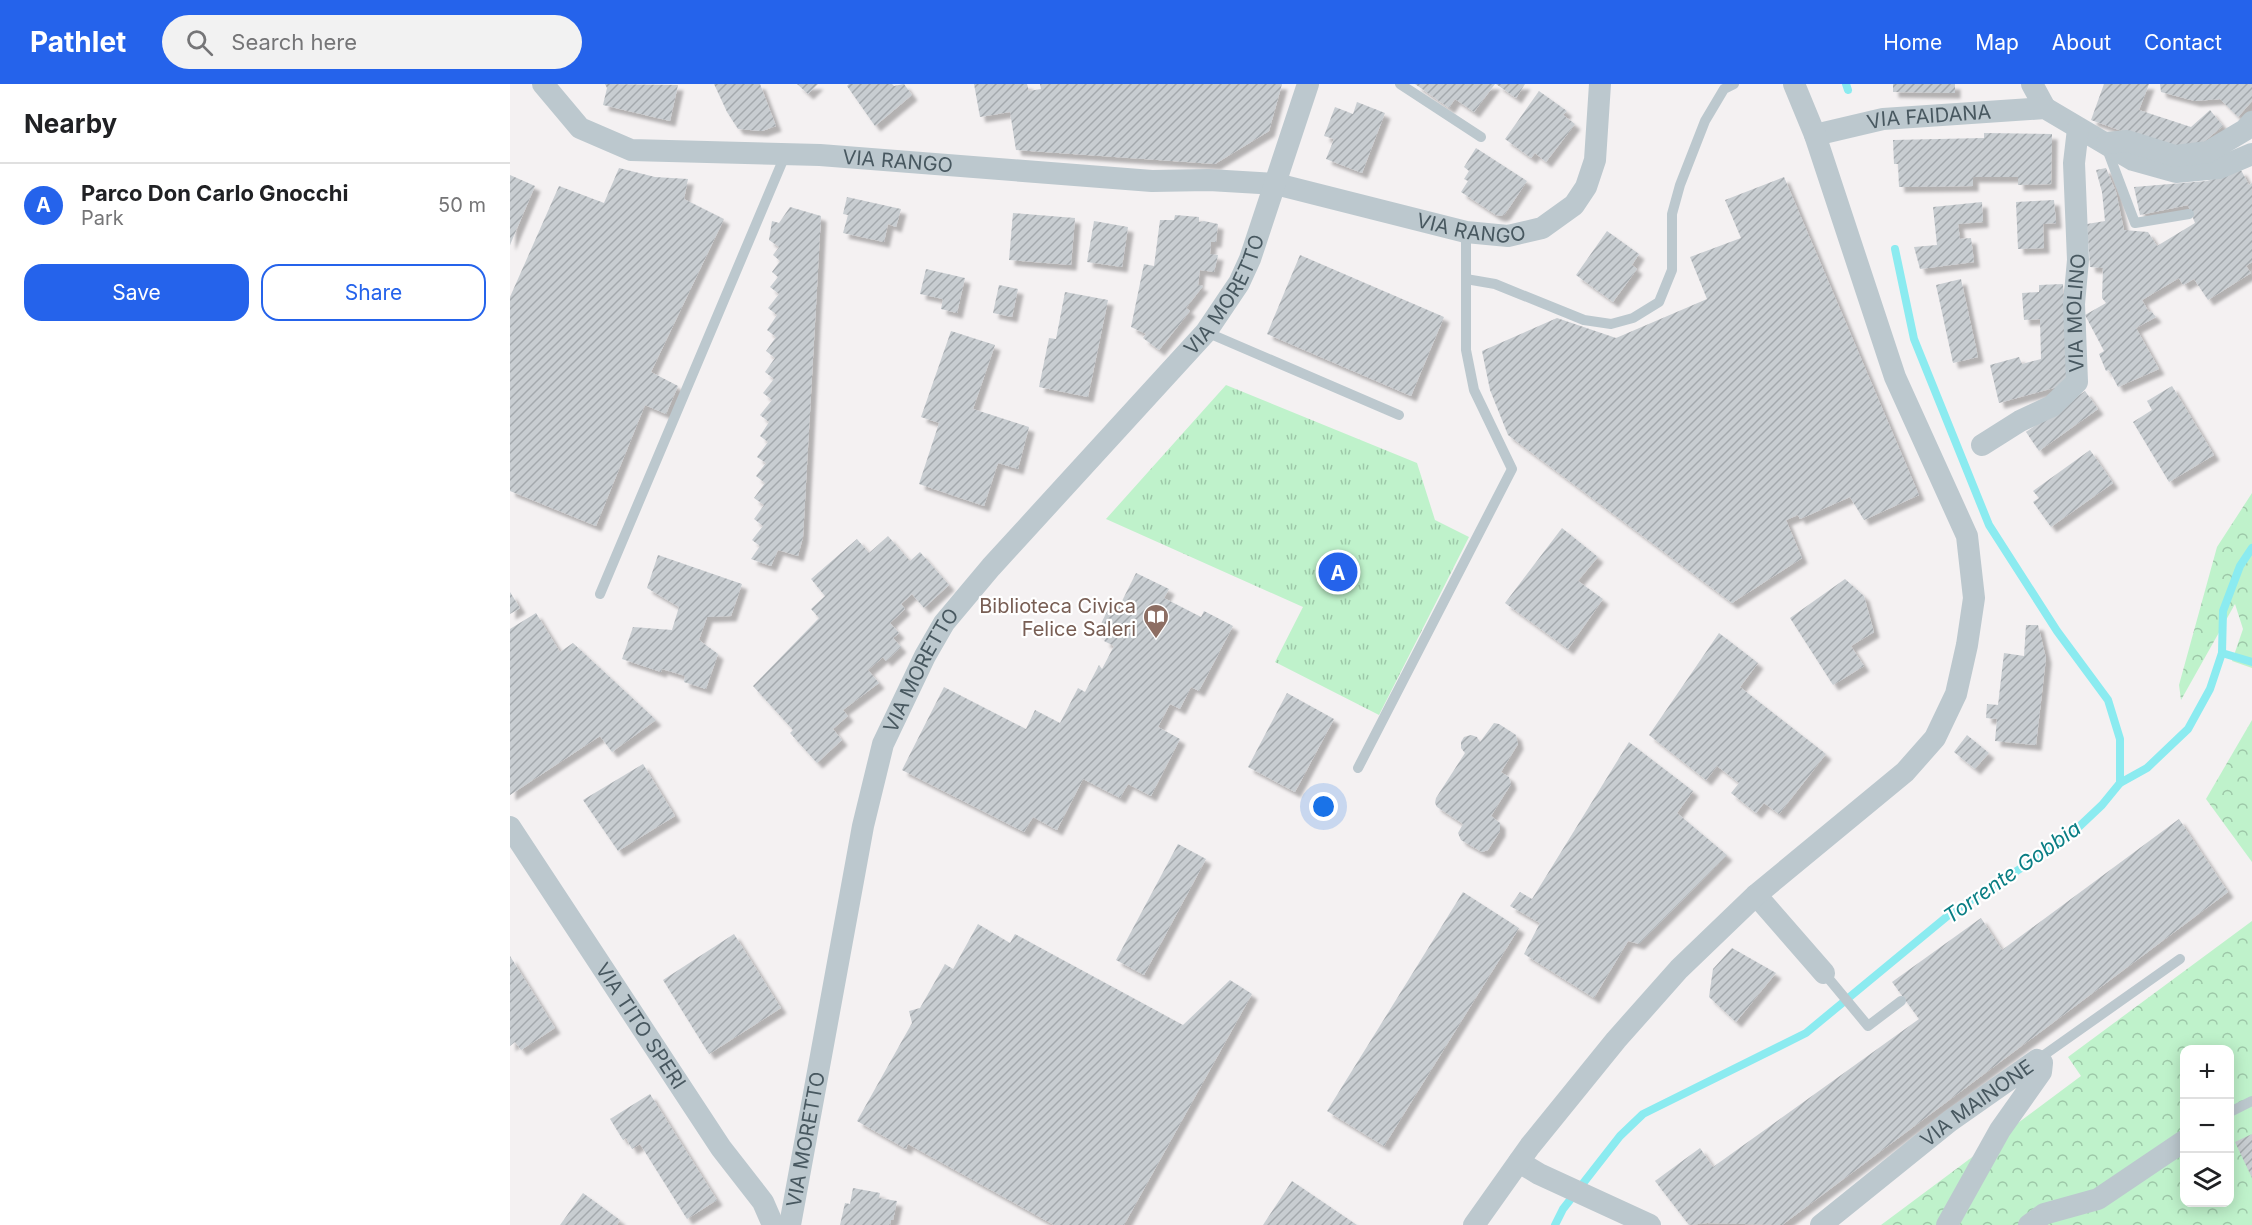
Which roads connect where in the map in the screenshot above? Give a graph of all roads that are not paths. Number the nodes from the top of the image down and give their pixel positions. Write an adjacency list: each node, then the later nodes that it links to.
1 (543, 84): 14 (street, VIA RANGO)
2 (1308, 84): 16 (street)
3 (1400, 84): 12 (lane)
4 (1600, 84): 18 (street, VIA RANGO)
5 (1734, 84): 19 (lane)
6 (1794, 84): 11 (street)
7 (2032, 84): 8 (street)
8 (2045, 108): 10 (street); 11 (street, VIA FAIDANA)
9 (2252, 122): 13 (street)
10 (2078, 129): 13 (street); 22 (street, VIA MOLINO)
11 (1815, 135): 26 (street)
12 (1481, 137)
13 (2105, 143): 15 (street); 17 (lane)
14 (786, 153): 16 (street, VIA RANGO); 23 (lane)
15 (2252, 154)
16 (1276, 184): 18 (street, VIA RANGO); 20 (street, VIA MORETTO)
17 (2189, 214)
18 (1466, 232): 19 (lane)
19 (1466, 279): 24 (lane)
20 (1206, 332): 21 (lane); 36 (street, VIA MORETTO)
21 (1399, 415)
22 (1982, 445)
23 (600, 594)
24 (1358, 768)
25 (510, 827): 35 (street, VIA TITO SPERI)
26 (1756, 895): 28 (street); 34 (street)
27 (2180, 959): 30 (lane)
28 (1824, 973): 29 (lane)
29 (1901, 1001)
30 (2037, 1060): 39 (street, VIA MAINONE); 40 (street, VIA MAINONE)
31 (2252, 1101): 32 (lane)
32 (2234, 1110)
33 (2180, 1144): 41 (street)
34 (1519, 1162): 37 (street); 38 (street)
35 (773, 1225)
36 (790, 1225)
37 (1474, 1225)
38 (1650, 1225)
39 (1821, 1225)
40 (1947, 1225)
41 (2029, 1225)

